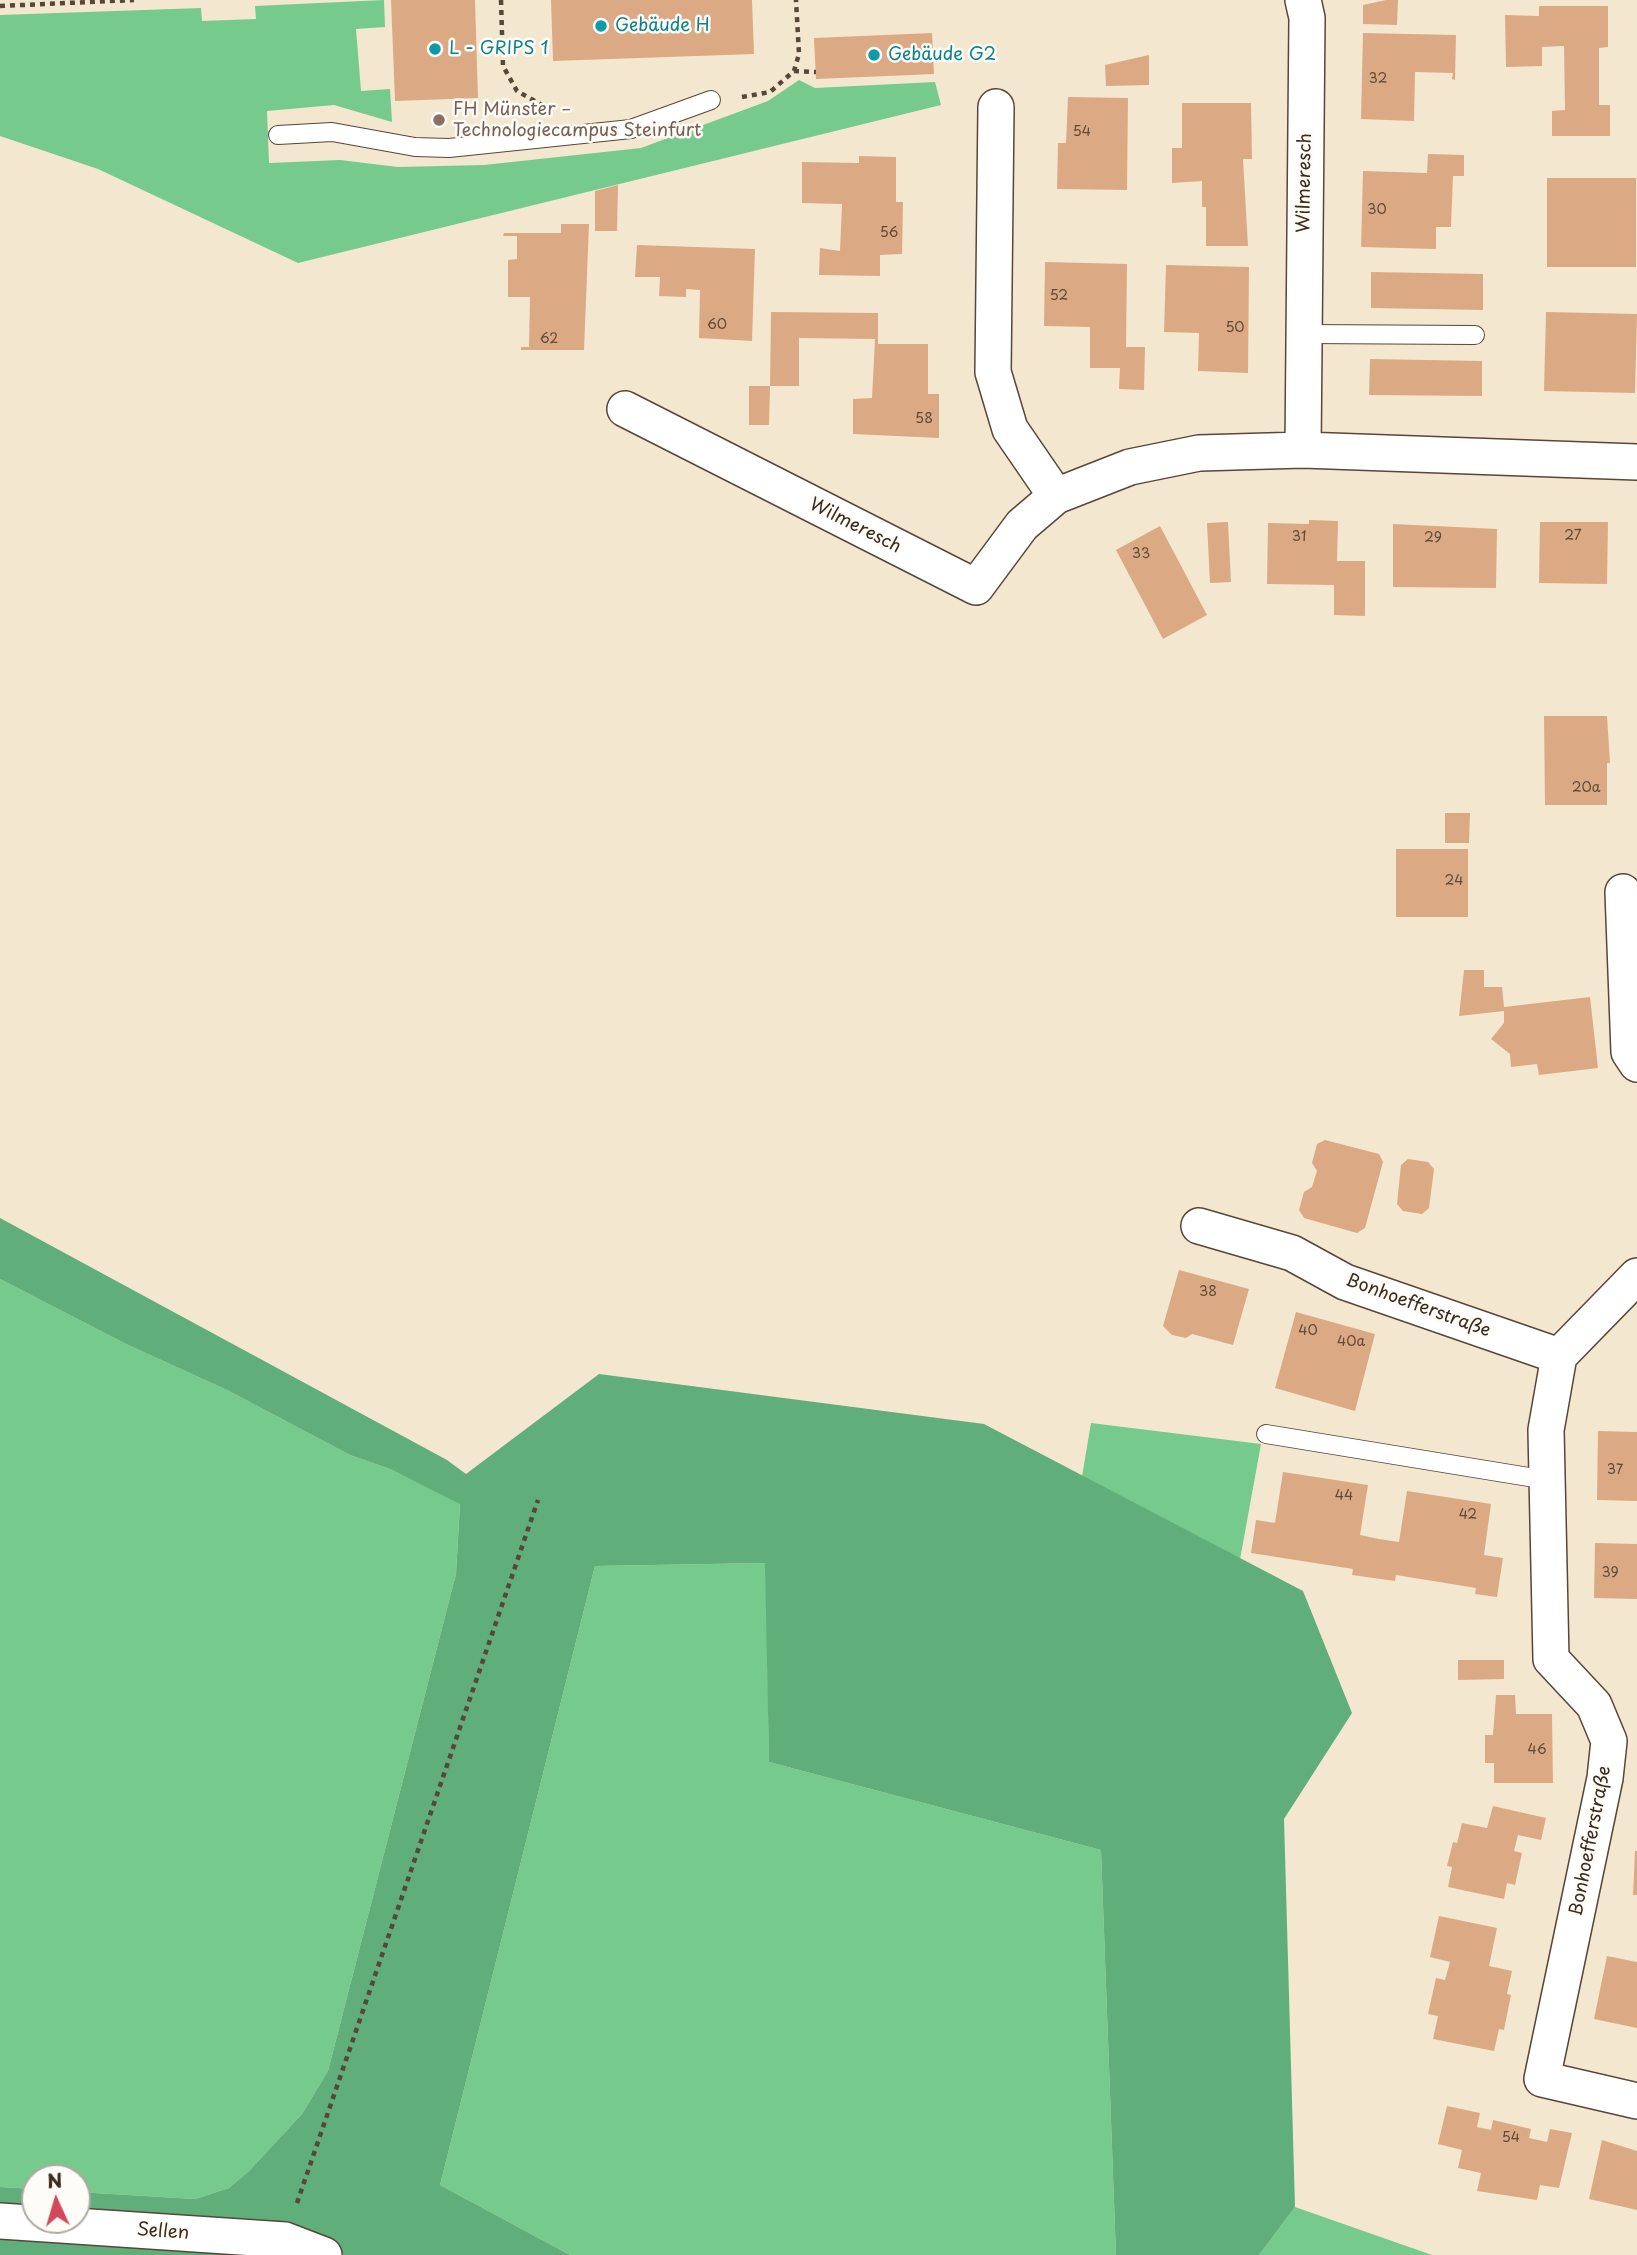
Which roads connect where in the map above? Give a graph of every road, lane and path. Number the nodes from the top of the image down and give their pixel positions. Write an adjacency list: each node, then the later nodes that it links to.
1 (134, 0): 5 (path)
2 (500, 0): 9 (path)
3 (796, 0): 6 (path)
4 (1303, 0): 12 (street, Wilmeresch)
5 (0, 6)
6 (794, 71): 7 (path); 8 (path)
7 (816, 72)
8 (711, 100): 11 (lane)
9 (545, 106)
10 (996, 107): 17 (street)
11 (278, 135)
12 (1304, 334): 13 (lane); 15 (street, Wilmeresch)
13 (1475, 335)
14 (625, 409): 17 (street, Wilmeresch)
15 (1303, 450): 16 (street, Wilmeresch); 17 (street, Wilmeresch)
16 (1637, 462)
17 (1056, 496)
18 (1623, 892): 19 (street)
19 (1637, 1064)
20 (1199, 1226): 22 (street, Bonhoefferstraße)
21 (1637, 1276): 22 (street)
22 (1559, 1356): 24 (street, Bonhoefferstraße)
23 (1266, 1434): 24 (lane)
24 (1547, 1480): 26 (street, Bonhoefferstraße)
25 (538, 1500): 28 (path)
26 (1637, 2101)
27 (0, 2221): 28 (street, Sellen)
28 (285, 2240): 29 (street, Sellen)
29 (324, 2255)

